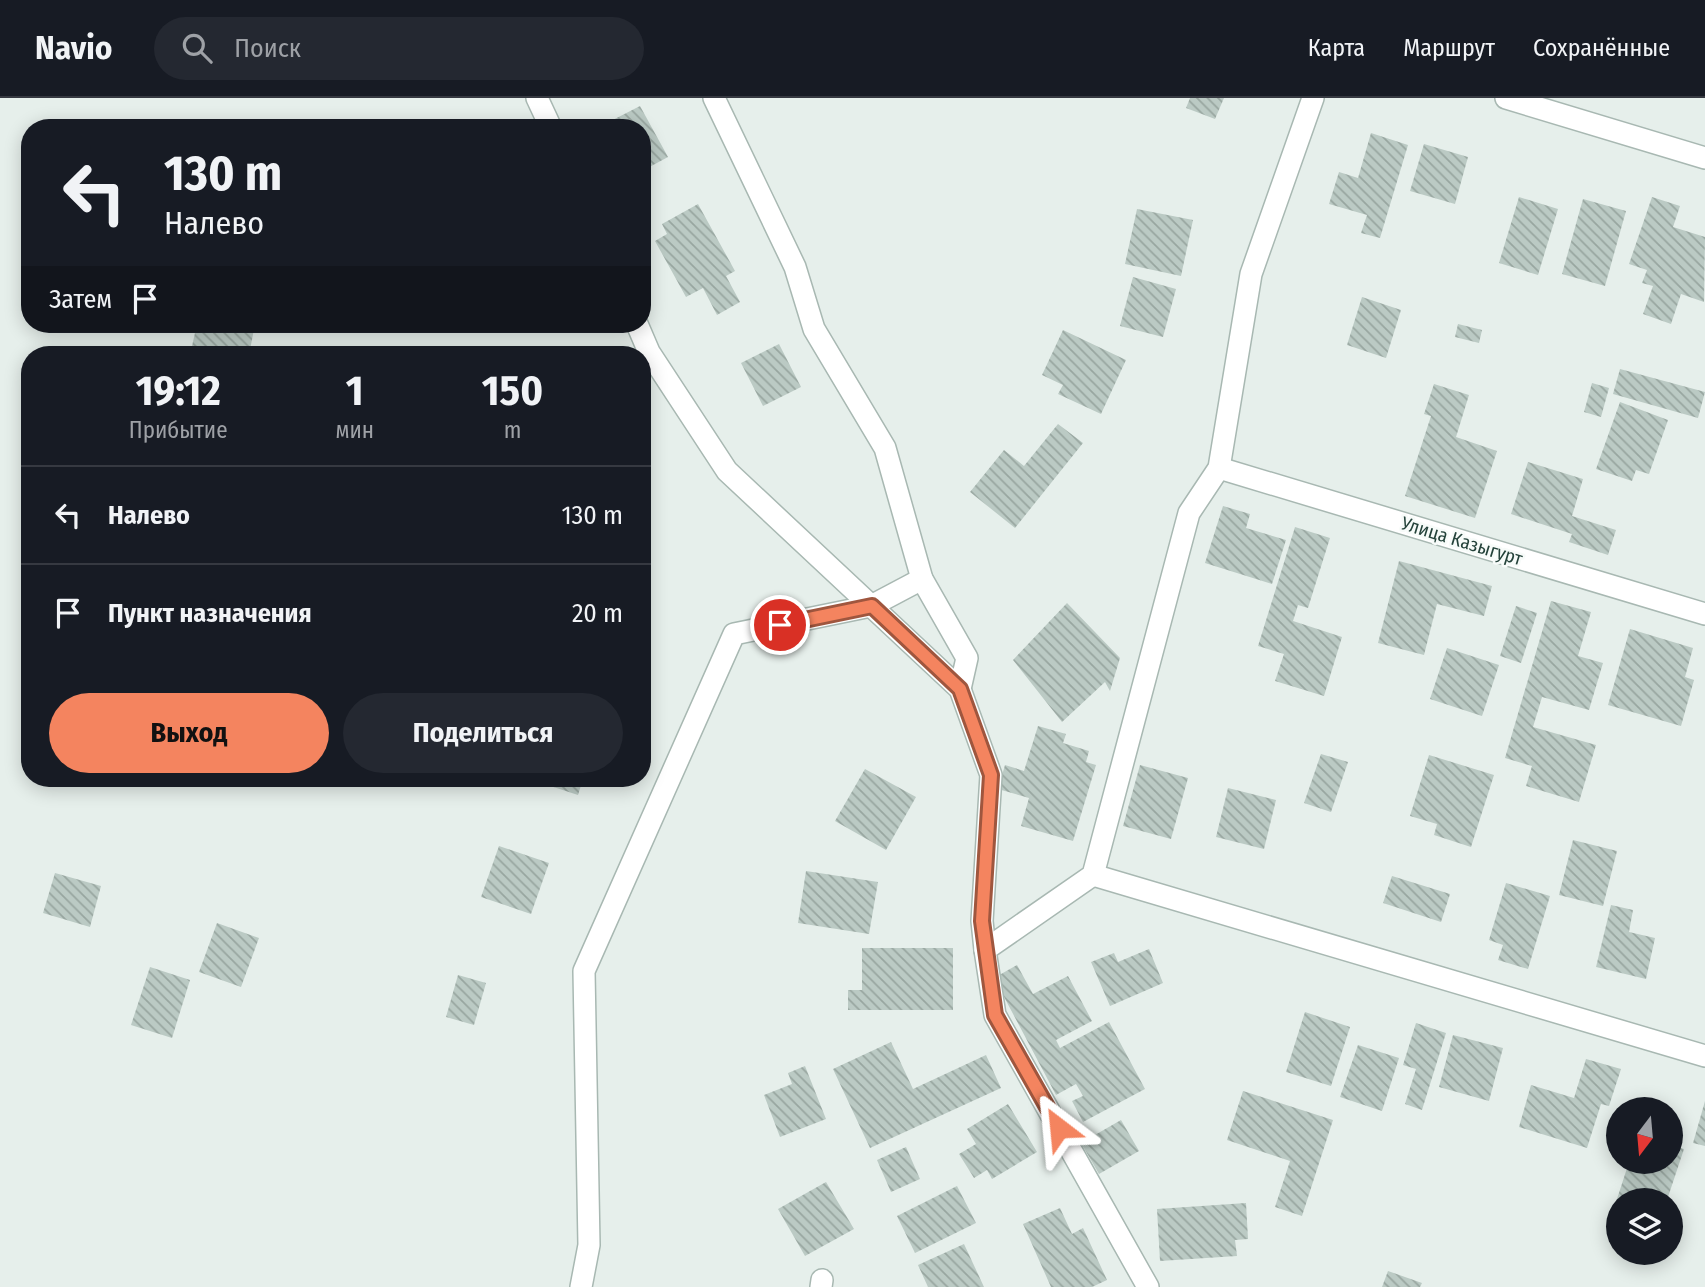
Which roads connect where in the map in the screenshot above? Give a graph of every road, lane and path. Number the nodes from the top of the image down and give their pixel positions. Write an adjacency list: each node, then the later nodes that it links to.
1 (537, 98): 5 (street)
2 (714, 98): 9 (street)
3 (1313, 98): 8 (street)
4 (1506, 98): 6 (street)
5 (547, 119)
6 (1705, 158)
7 (651, 355): 10 (street)
8 (1219, 468): 11 (street, Улица Казыгурт); 13 (street)
9 (922, 579): 10 (street); 12 (street)
10 (872, 606): 12 (street); 16 (street)
11 (1705, 614)
12 (960, 689): 14 (street)
13 (1093, 875): 14 (street); 15 (street)
14 (985, 950): 17 (street)
15 (1705, 1056)
16 (581, 1287)
17 (1148, 1287)

